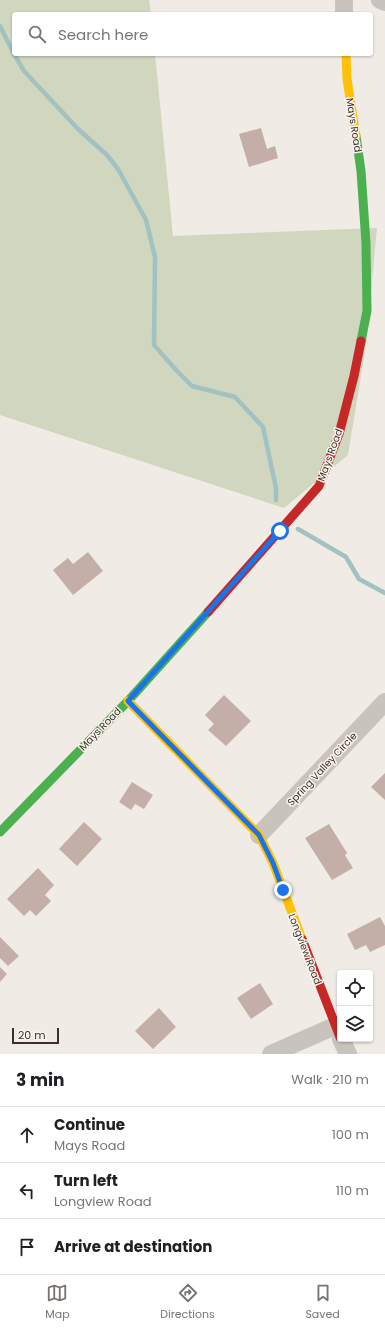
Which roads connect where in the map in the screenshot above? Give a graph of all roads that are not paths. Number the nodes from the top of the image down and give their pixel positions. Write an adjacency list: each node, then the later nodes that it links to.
1 (344, 0): 4 (street)
2 (380, 0): 3 (street)
3 (385, 2)
4 (344, 12)
5 (346, 56): 6 (street, Mays Road)
6 (128, 701): 8 (street, Mays Road); 9 (street, Longview Road)
7 (385, 702): 9 (street, Spring Valley Circle)
8 (0, 832)
9 (259, 835): 10 (street, Longview Road)
10 (337, 1029)
11 (337, 1035): 13 (street)
12 (343, 1042): 14 (street, Longview Road)
13 (271, 1054)
14 (348, 1054)

